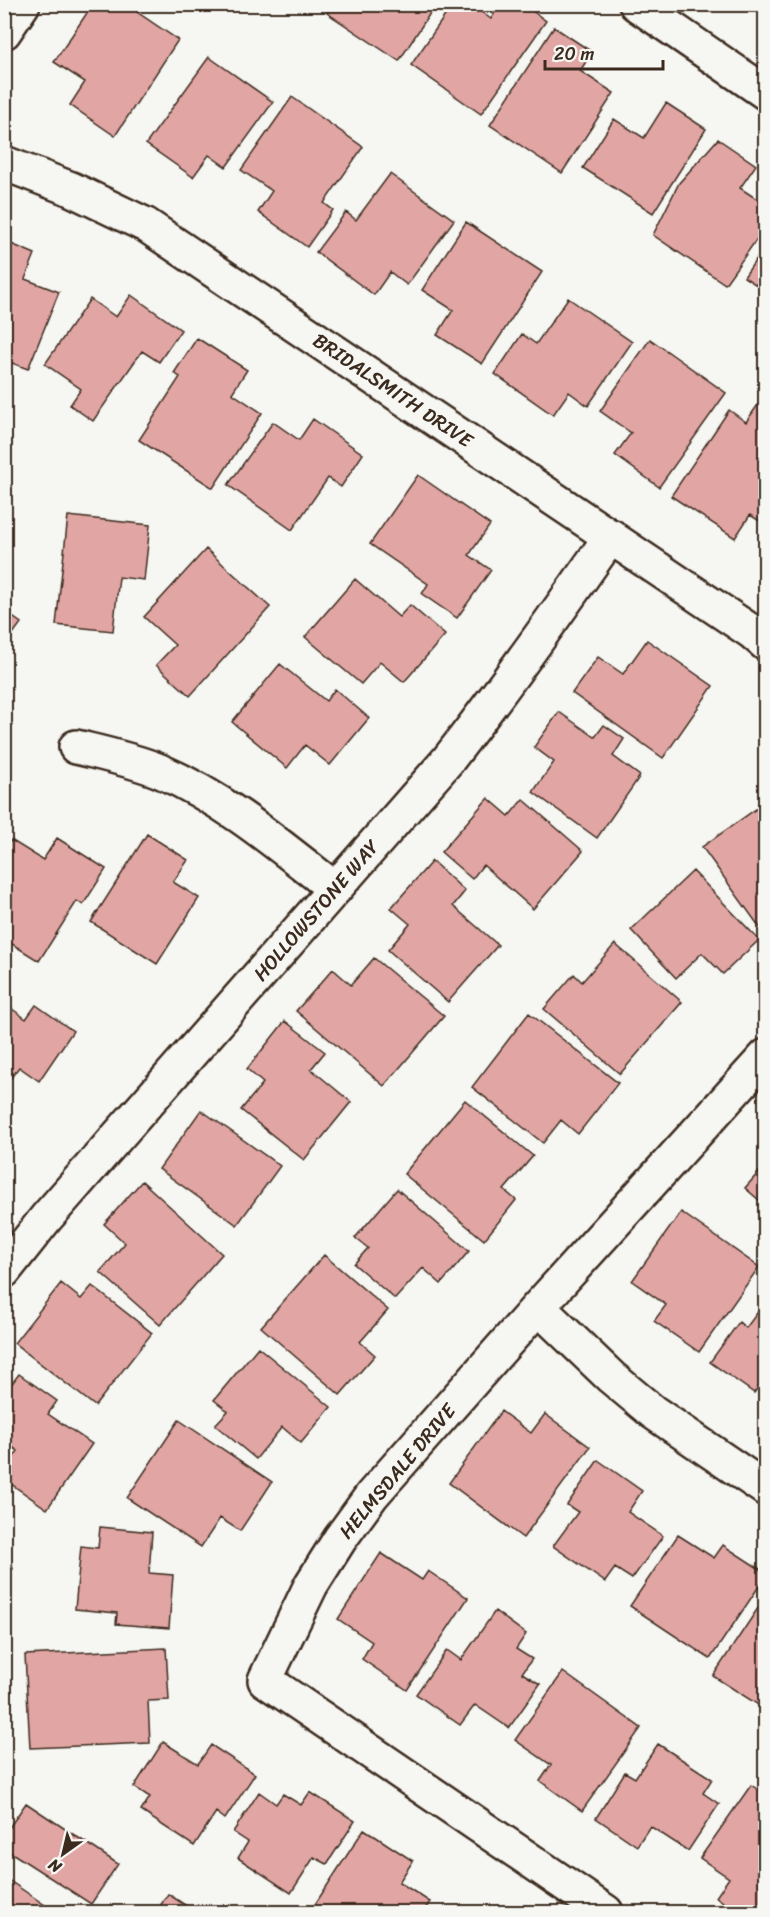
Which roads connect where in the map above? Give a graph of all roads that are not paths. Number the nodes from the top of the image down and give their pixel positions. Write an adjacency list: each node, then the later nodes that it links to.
1 (23, 4): 3 (street)
2 (636, 4): 4 (street)
3 (4, 32)
4 (765, 93)
5 (4, 163): 6 (street, BRIDALSMITH DRIVE)
6 (611, 536): 7 (street, BRIDALSMITH DRIVE); 9 (street, HOLLOWSTONE WAY)
7 (765, 644)
8 (76, 747): 9 (street)
9 (335, 888): 11 (street, HOLLOWSTONE WAY)
10 (765, 1056): 12 (street, HELMSDALE DRIVE)
11 (4, 1271)
12 (538, 1307): 13 (street); 14 (street, HELMSDALE DRIVE)
13 (765, 1489)
14 (606, 1912)

